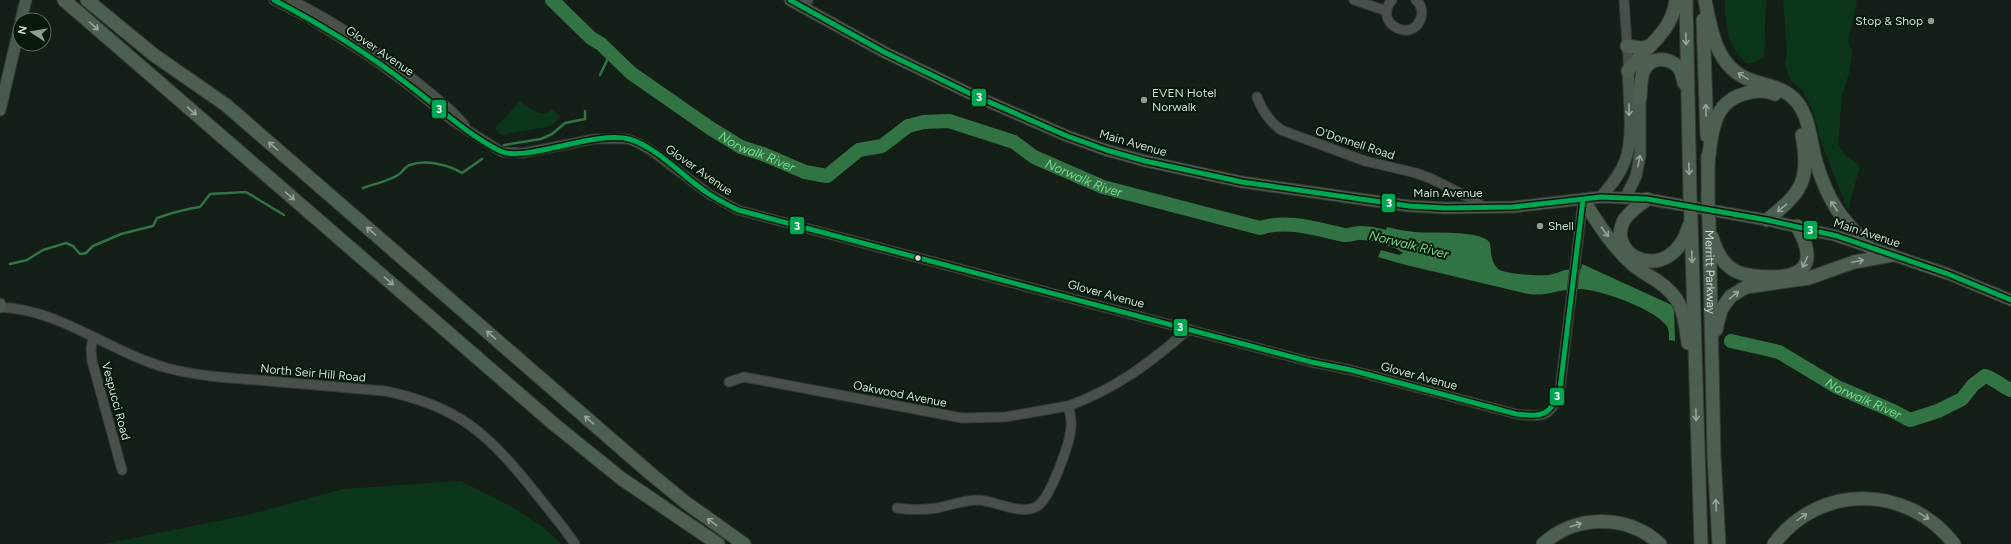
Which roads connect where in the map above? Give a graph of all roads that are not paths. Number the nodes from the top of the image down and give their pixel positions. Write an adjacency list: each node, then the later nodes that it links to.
1 (26, 0): 15 (main road)
2 (64, 0): 50 (highway, one-way to 50)
3 (87, 0): 51 (highway, one-way to 3)
4 (274, 0): 25 (street, Glover Avenue)
5 (291, 0): 25 (street, Glover Avenue)
6 (790, 0): 14 (main road, Main Avenue)
7 (1354, 0): 16 (street)
8 (1392, 0): 16 (street)
9 (1416, 0): 16 (street)
10 (1676, 0): 18 (highway)
11 (1686, 0): 22 (highway, Merritt Parkway, one-way to 22)
12 (1704, 0): 26 (highway, Merritt Parkway, one-way to 12); 36 (highway, one-way to 12)
13 (1623, 1): 17 (street)
14 (806, 4): 31 (main road, Main Avenue)
15 (23, 12)
16 (1387, 12)
17 (1627, 46): 18 (highway); 20 (street)
18 (1650, 46): 20 (highway)
19 (14, 52): 24 (main road)
20 (1628, 71): 23 (street); 28 (main road, one-way to 28)
21 (1257, 97): 31 (street, O'Donnell Road)
22 (1688, 97): 23 (highway); 32 (highway, Merritt Parkway, one-way to 32, bridge)
23 (1640, 98): 27 (main road, one-way to 23)
24 (0, 110)
25 (468, 129): 41 (street, Glover Avenue)
26 (1708, 163): 33 (highway, one-way to 33); 34 (highway, Merritt Parkway, bridge)
27 (1626, 197): 28 (main road, Main Avenue); 29 (main road, Main Avenue)
28 (1601, 198): 30 (main road, Main Avenue)
29 (1647, 199): 32 (highway); 33 (main road, Main Avenue)
30 (1583, 200): 31 (main road, Main Avenue); 41 (street, Glover Avenue); 45 (highway, one-way to 45)
31 (1482, 206)
32 (1691, 218): 45 (highway, Merritt Parkway, one-way to 45)
33 (1767, 220): 35 (main road, Main Avenue)
34 (1708, 222): 35 (highway, one-way to 34); 43 (highway, Merritt Parkway)
35 (1797, 226): 36 (main road, Main Avenue)
36 (1868, 246): 37 (main road, Main Avenue)
37 (1892, 255): 38 (main road, Main Avenue); 43 (highway, one-way to 37)
38 (2011, 300)
39 (0, 304): 40 (main road)
40 (0, 307): 42 (street, North Seir Hill Road)
41 (1189, 328): 46 (street, Oakwood Avenue)
42 (93, 337): 47 (street, Vespucci Road); 49 (street, North Seir Hill Road)
43 (1712, 370): 55 (highway, Merritt Parkway, one-way to 43)
44 (730, 382): 46 (street, Oakwood Avenue)
45 (1696, 397): 54 (highway, Merritt Parkway, one-way to 54)
46 (1068, 406): 48 (street)
47 (122, 470)
48 (897, 508)
49 (575, 544)
50 (718, 544)
51 (744, 544)
52 (1543, 544): 53 (highway, one-way to 53)
53 (1660, 544)
54 (1701, 544)
55 (1718, 544)
56 (1774, 544): 57 (highway, one-way to 57)
57 (1954, 544)

